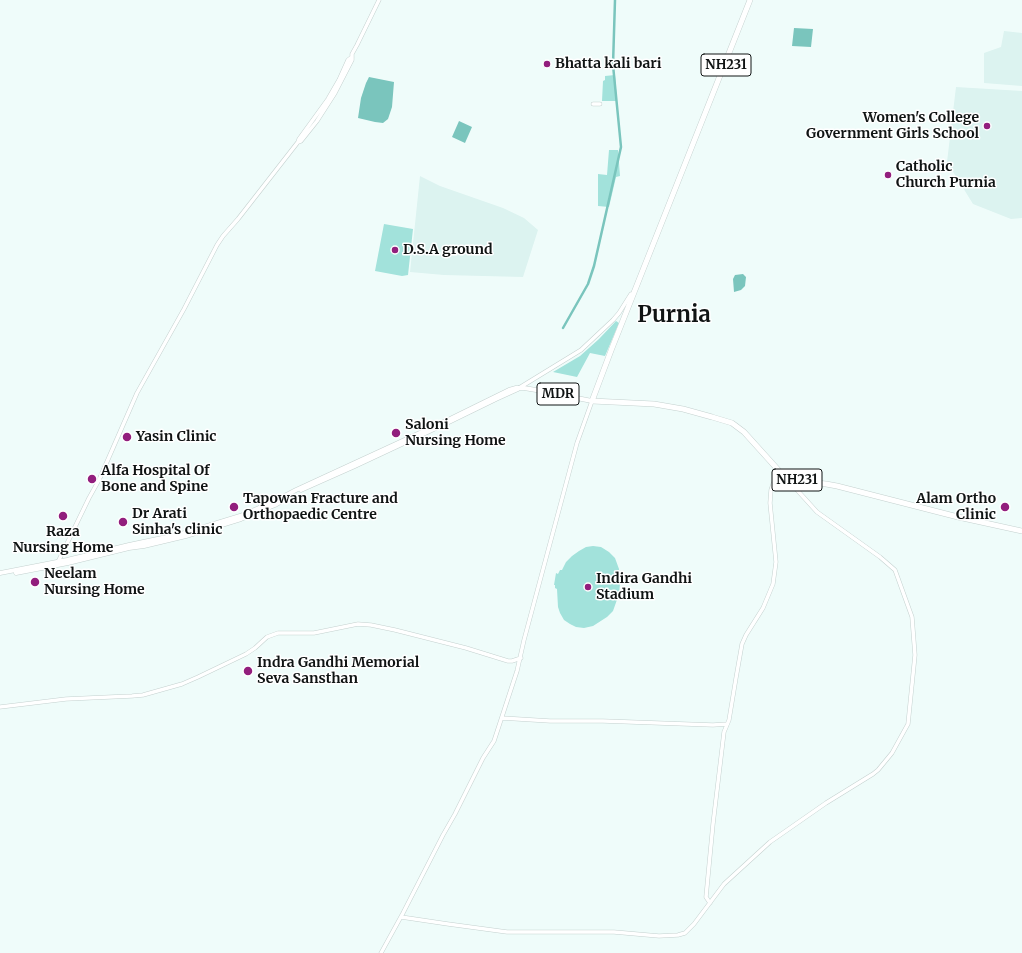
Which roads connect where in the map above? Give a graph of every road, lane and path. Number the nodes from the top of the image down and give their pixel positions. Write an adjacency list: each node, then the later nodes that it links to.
1 (379, 0): 10 (street)
2 (751, 0): 5 (highway, NH231)
3 (593, 104): 4 (street)
4 (600, 104)
5 (635, 288): 6 (street); 7 (highway, NH231)
6 (522, 388): 7 (main road, MDR); 10 (main road, MDR); 10 (main road, MDR)
7 (592, 401): 8 (highway, NH231); 12 (street, MDR)
8 (783, 474): 9 (highway, NH231); 17 (street); 20 (street)
9 (1022, 531)
10 (58, 563): 11 (main road, MDR)
11 (0, 575)
12 (520, 658): 13 (street); 14 (street, MDR)
13 (512, 661): 14 (street); 15 (street)
14 (518, 668): 16 (street, MDR)
15 (0, 707)
16 (502, 718): 18 (street); 21 (street, MDR)
17 (727, 724): 18 (street); 19 (street)
18 (719, 725): 19 (street)
19 (724, 732): 20 (street)
20 (710, 903): 21 (street)
21 (401, 917): 22 (street, MDR)
22 (381, 953)

